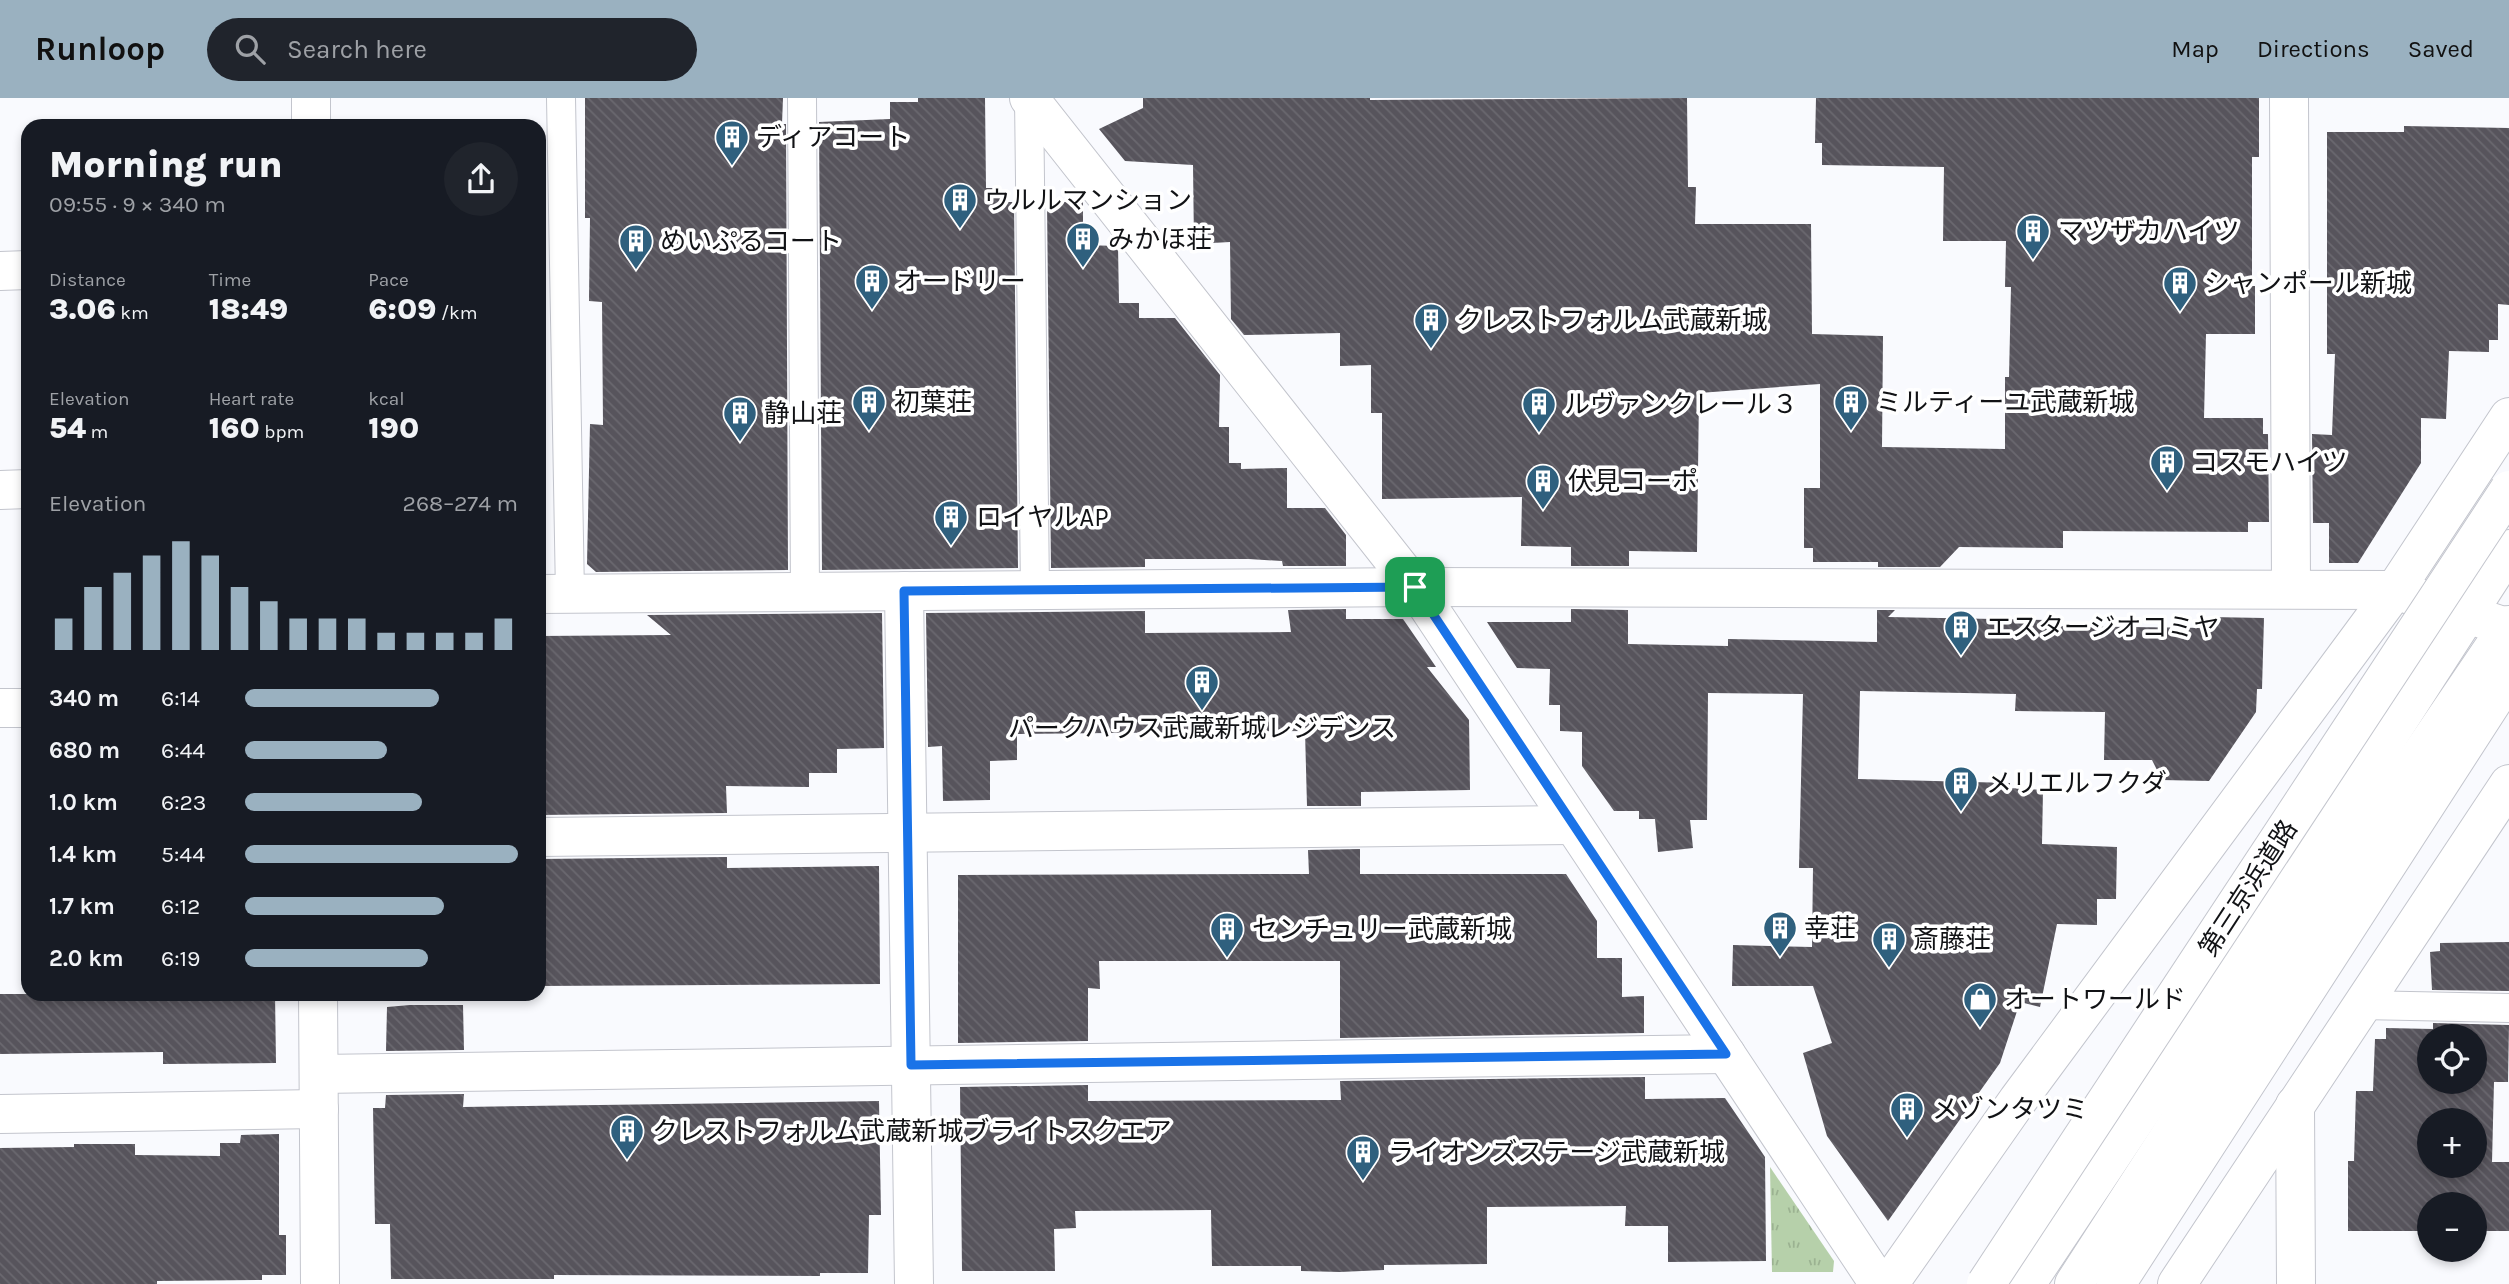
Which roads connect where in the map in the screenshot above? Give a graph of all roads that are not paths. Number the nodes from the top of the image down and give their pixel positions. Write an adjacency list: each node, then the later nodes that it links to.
1 (311, 98): 6 (main road)
2 (561, 98): 20 (lane)
3 (802, 98): 18 (lane)
4 (1029, 98): 14 (main road); 16 (lane)
5 (2289, 98): 15 (main road)
6 (311, 119)
7 (21, 270): 8 (main road)
8 (0, 271)
9 (2509, 417): 17 (main road)
10 (21, 489): 11 (main road)
11 (0, 490)
12 (2509, 490): 42 (main road, 第三京浜道路, bridge)
13 (2509, 549): 21 (main road)
14 (1415, 587): 15 (main road); 16 (main road); 27 (main road)
15 (2291, 589): 17 (main road)
16 (1035, 590): 19 (main road)
17 (2395, 590): 21 (main road); 41 (main road)
18 (805, 591): 19 (main road); 20 (main road)
19 (904, 591): 28 (main road)
20 (555, 594)
21 (2466, 613): 22 (main road); 43 (main road)
22 (2508, 627): 44 (main road)
23 (2509, 676): 45 (main road)
24 (0, 708): 25 (main road)
25 (21, 708)
26 (2509, 784): 31 (main road)
27 (1573, 825): 28 (main road); 33 (main road)
28 (907, 832): 29 (main road); 34 (main road)
29 (546, 837)
30 (318, 1001): 35 (main road)
31 (2361, 1005): 32 (lane); 36 (main road)
32 (2509, 1008)
33 (1726, 1054): 34 (main road); 40 (main road)
34 (911, 1065): 35 (main road); 39 (main road)
35 (318, 1092): 37 (main road); 38 (main road)
36 (2295, 1105): 46 (main road); 47 (main road)
37 (0, 1114)
38 (320, 1284)
39 (914, 1284)
40 (1880, 1284)
41 (1889, 1284)
42 (1986, 1284)
43 (2026, 1284)
44 (2074, 1284)
45 (2116, 1284)
46 (2177, 1284)
47 (2296, 1284)

